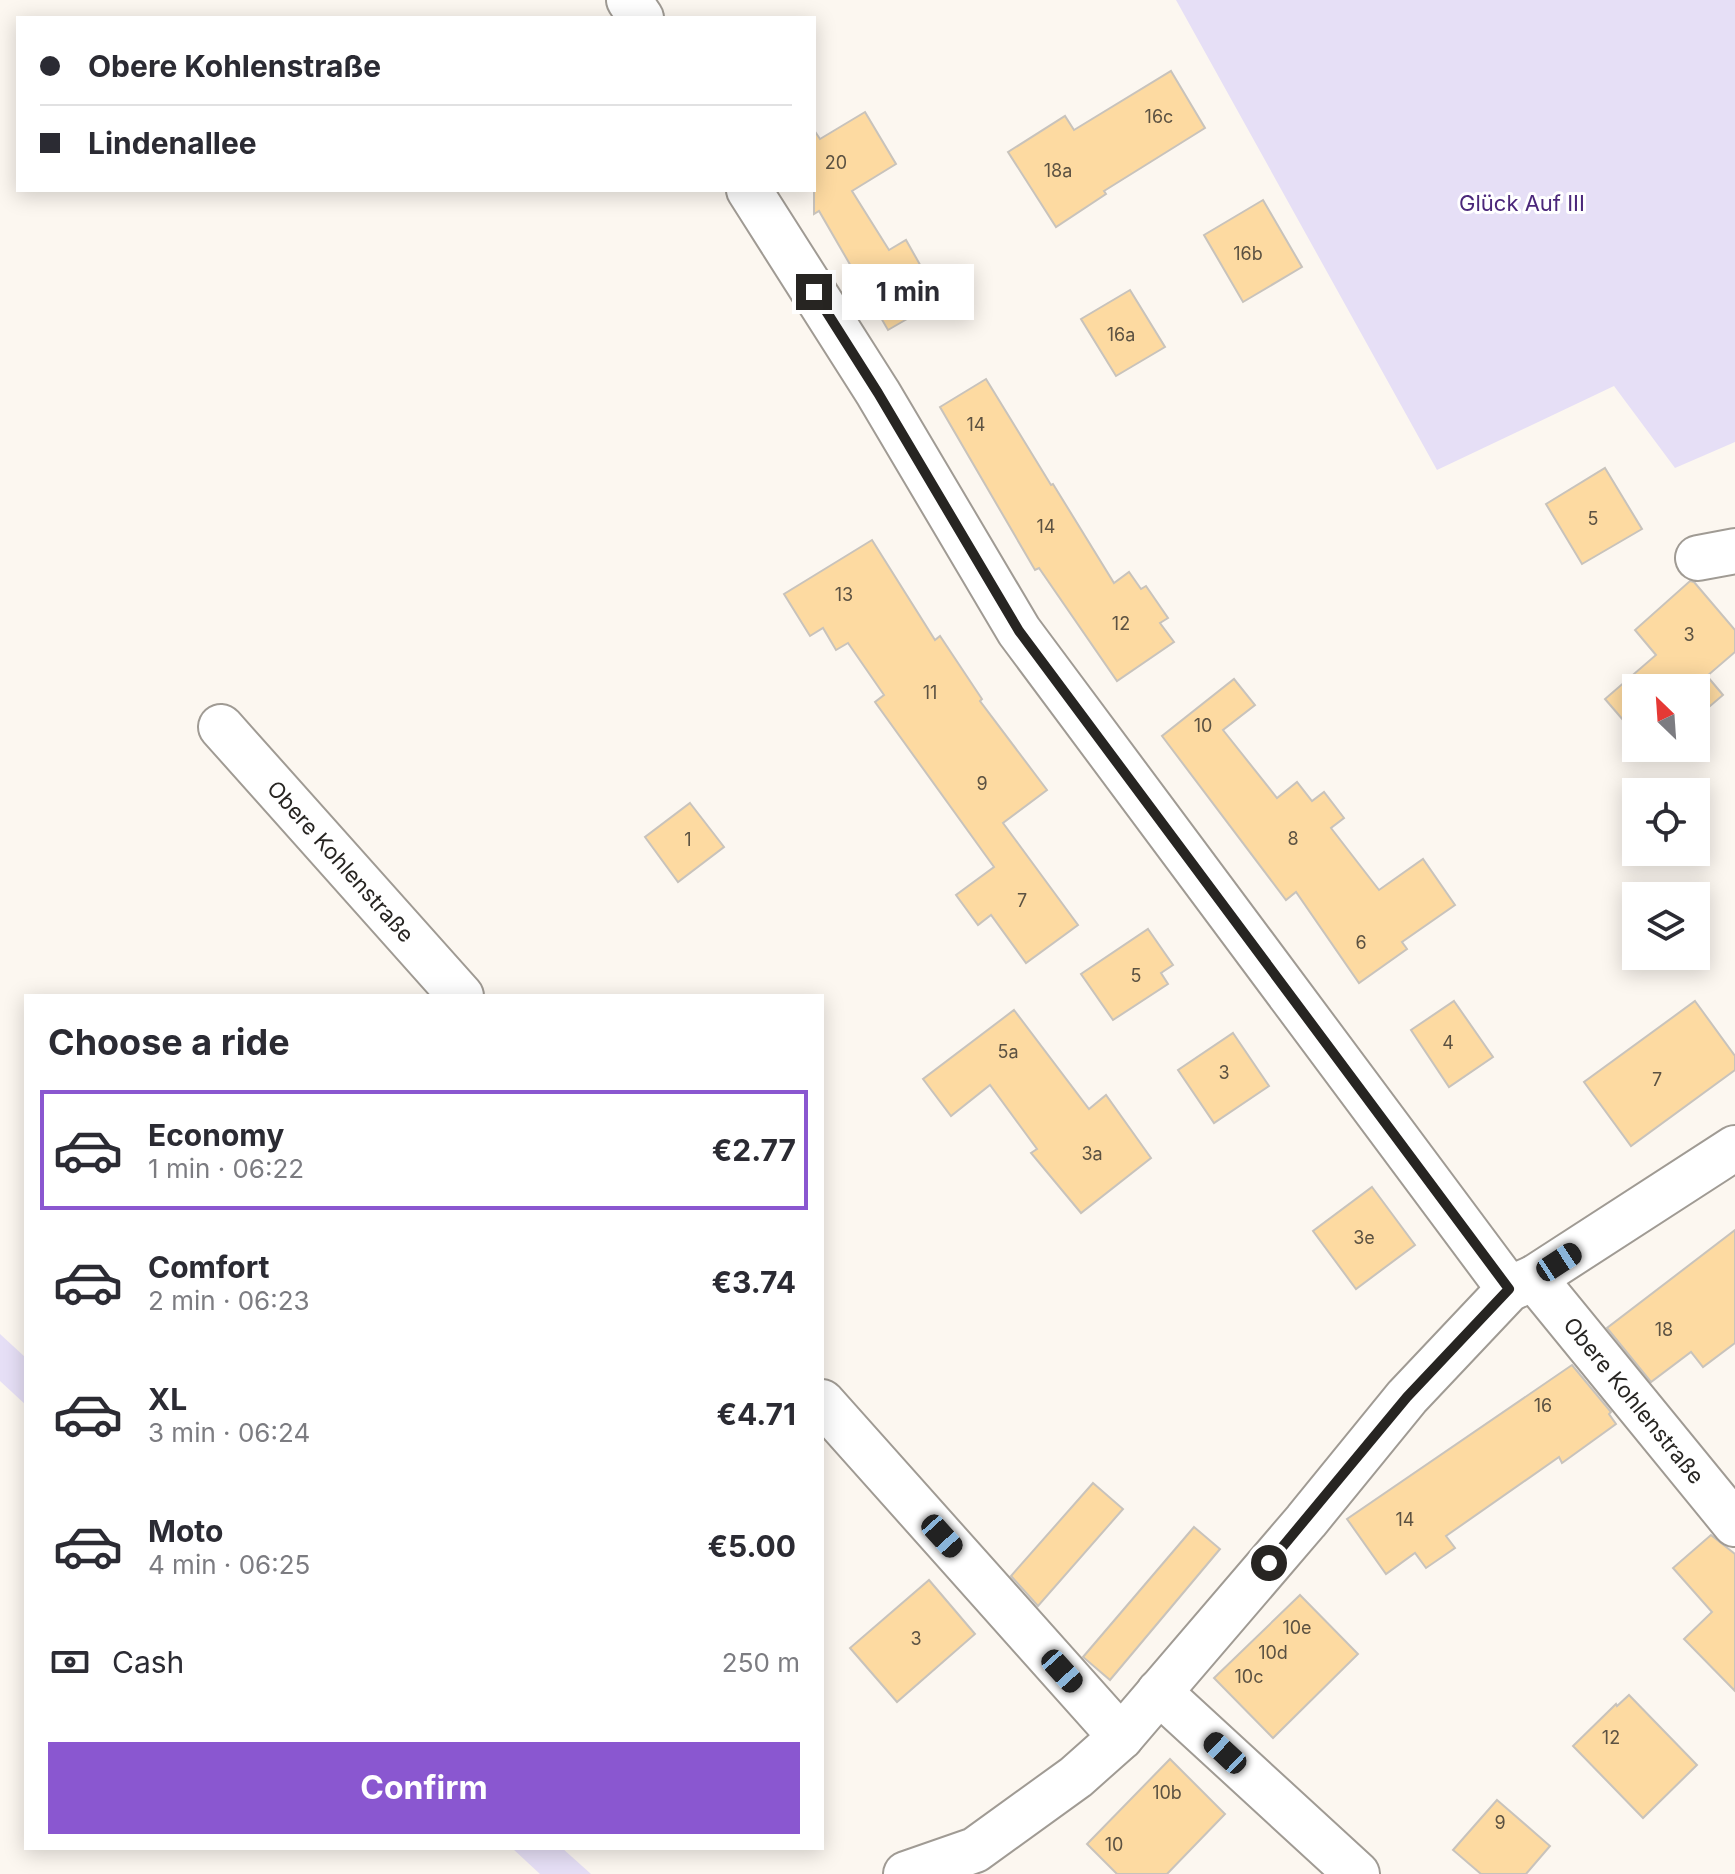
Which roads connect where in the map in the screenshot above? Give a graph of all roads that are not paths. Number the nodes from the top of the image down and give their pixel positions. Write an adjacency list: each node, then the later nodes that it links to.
1 (750, 192): 5 (street, Obere Kohlenstraße)
2 (221, 727): 3 (street, Obere Kohlenstraße)
3 (459, 994)
4 (1735, 1148): 5 (street)
5 (1521, 1283): 7 (street, Obere Kohlenstraße); 8 (street)
6 (824, 1404): 9 (street)
7 (1735, 1524)
8 (1159, 1692): 9 (street); 11 (street)
9 (1121, 1737): 10 (street)
10 (906, 1874)
11 (1357, 1874)

